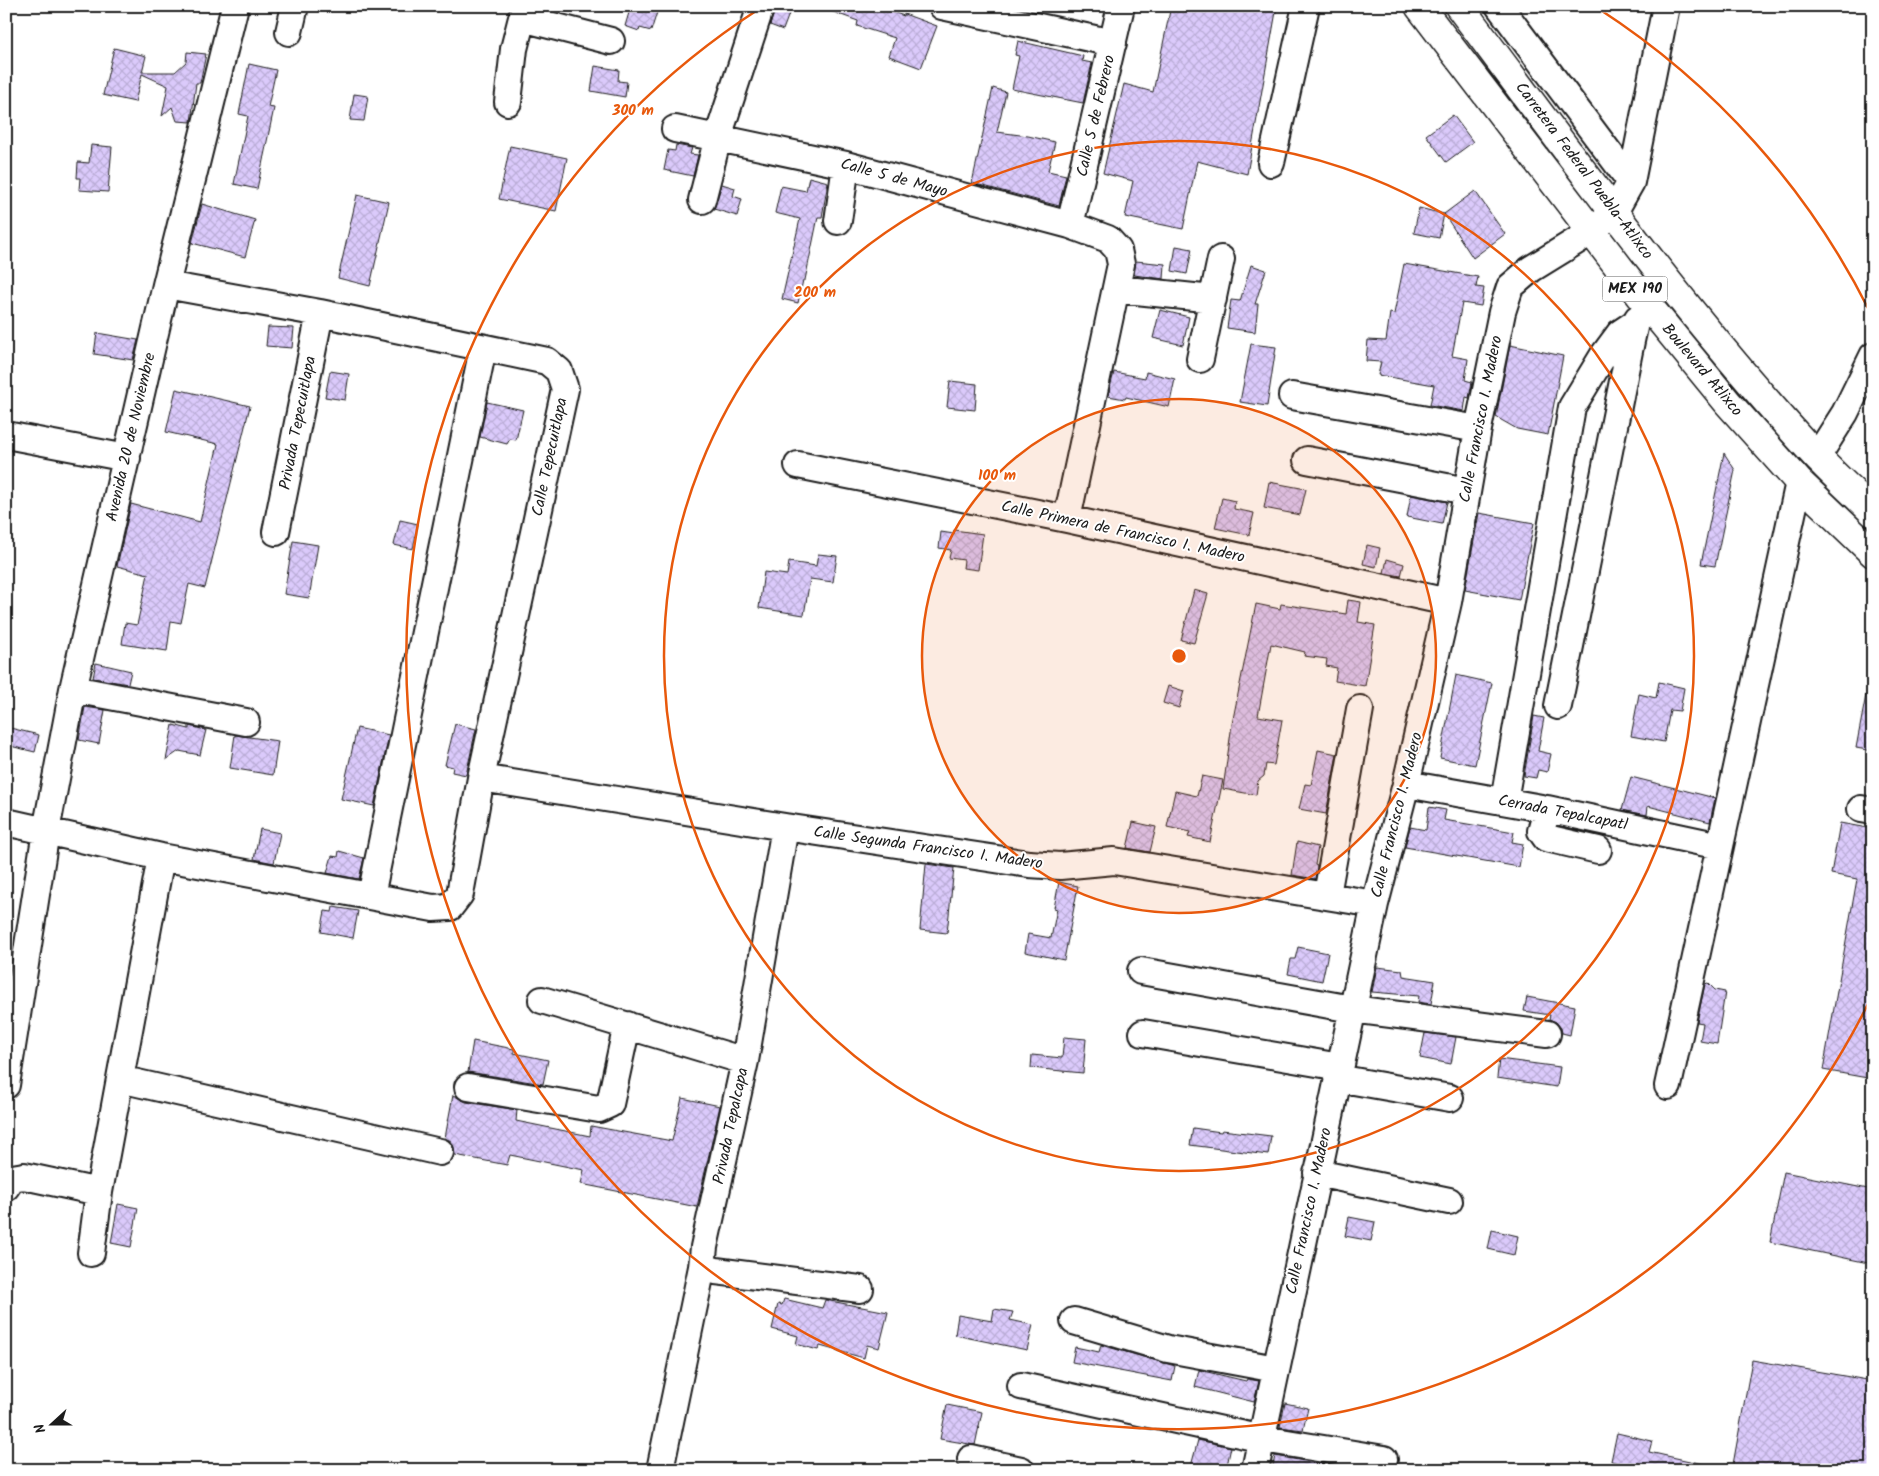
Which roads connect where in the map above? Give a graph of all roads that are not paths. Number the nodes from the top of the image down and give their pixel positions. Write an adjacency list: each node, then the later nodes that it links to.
1 (235, 6): 27 (street, Avenida 20 de Noviembre)
2 (295, 6): 12 (street)
3 (761, 6): 17 (street)
4 (942, 6): 14 (street)
5 (1121, 6): 14 (street, Calle 5 de Febrero)
6 (1306, 6): 18 (street)
7 (1419, 6): 25 (main road, Boulevard Atlixco / MEX 190)
8 (1459, 6): 22 (main road, Carretera Federal Puebla-Atlixco / MEX 190)
9 (1499, 6): 20 (street)
10 (1666, 6): 20 (street, Calle Francisco I. Madero)
11 (523, 12): 13 (street); 15 (street)
12 (289, 32)
13 (611, 40)
14 (1113, 43): 24 (street, Calle 5 de Febrero)
15 (508, 102)
16 (675, 129): 17 (street, Calle 5 de Mayo)
17 (718, 137): 19 (street, Calle 5 de Mayo); 21 (street)
18 (1271, 163)
19 (846, 164): 23 (street); 24 (street, Calle 5 de Mayo)
20 (1631, 182): 22 (street, Calle Francisco I. Madero)
21 (702, 200)
22 (1614, 212): 25 (street, Calle Francisco I. Madero); 38 (main road, Carretera Federal Puebla-Atlixco / MEX 190)
23 (838, 221)
24 (1070, 225): 28 (street, Calle 5 de Mayo)
25 (1591, 232): 31 (main road, Boulevard Atlixco / MEX 190); 36 (street, Calle Francisco I. Madero)
26 (1221, 259): 29 (street)
27 (166, 285): 30 (street, Calle Tepecuitlapa); 39 (street, Avenida 20 de Noviembre)
28 (1117, 289): 29 (street); 45 (street, Calle 5 de Mayo)
29 (1212, 299): 34 (street)
30 (320, 313): 32 (street, Calle Tepecuitlapa); 46 (street, Privada Tepecuitlapa)
31 (1641, 313): 42 (main road, Boulevard Atlixco / MEX 190); 50 (street); 55 (street)
32 (483, 348): 53 (street, Calle Tepecuitlapa); 63 (street)
33 (1873, 356): 38 (street)
34 (1200, 359)
35 (1292, 396): 36 (street)
36 (1478, 430): 43 (street, Calle Francisco I. Madero)
37 (6, 435): 39 (street)
38 (1817, 457): 44 (main road, Carretera Federal Puebla-Atlixco / MEX 190)
39 (126, 458): 49 (street, Avenida 20 de Noviembre)
40 (1307, 460): 43 (street)
41 (798, 465): 45 (street, Calle Primera de Francisco I. Madero)
42 (1799, 482): 47 (main road, Boulevard Atlixco / MEX 190); 60 (street)
43 (1467, 491): 48 (street, Calle Francisco I. Madero)
44 (1873, 512)
45 (1067, 519): 48 (street, Calle Primera de Francisco I. Madero)
46 (276, 532)
47 (1873, 553)
48 (1448, 602): 54 (street, Calle Francisco I. Madero)
49 (73, 689): 52 (street); 59 (street, Avenida 20 de Noviembre)
50 (1558, 706)
51 (1360, 709): 64 (street)
52 (246, 722)
53 (481, 778): 58 (street, Calle Segunda Francisco I. Madero); 63 (street, Calle Tepecuitlapa)
54 (1406, 784): 55 (street, Cerrada Tepalcapatl); 65 (street, Calle Francisco I. Madero)
55 (1504, 801): 56 (street, Cerrada Tepalcapatl)
56 (1547, 809): 60 (street, Cerrada Tepalcapatl); 61 (street)
57 (6, 822): 59 (street)
58 (785, 827): 64 (street, Calle Segunda Francisco I. Madero); 72 (street, Privada Tepalcapa)
59 (46, 831): 62 (street); 75 (street, Avenida 20 de Noviembre)
60 (1720, 846): 76 (street)
61 (1598, 850)
62 (161, 857): 63 (street); 74 (street)
63 (370, 896)
64 (1327, 896): 65 (street, Calle Segunda Francisco I. Madero)
65 (1375, 904): 68 (street, Calle Francisco I. Madero)
66 (1141, 971): 68 (street)
67 (542, 1000): 69 (street)
68 (1352, 1009): 71 (street); 73 (street, Calle Francisco I. Madero)
69 (627, 1025): 72 (street); 77 (street)
70 (1142, 1033): 73 (street)
71 (1547, 1034)
72 (745, 1061): 85 (street, Privada Tepalcapa)
73 (1338, 1073): 78 (street); 80 (street, Calle Francisco I. Madero)
74 (120, 1078): 79 (street); 82 (street)
75 (6, 1085)
76 (1668, 1086)
77 (468, 1088)
78 (1450, 1098)
79 (440, 1152)
80 (1317, 1173): 83 (street); 88 (street, Calle Francisco I. Madero)
81 (6, 1187): 82 (street)
82 (98, 1192): 84 (street)
83 (1449, 1200)
84 (91, 1254)
85 (702, 1267): 86 (street); 93 (street, Privada Tepalcapa)
86 (860, 1289)
87 (1074, 1321): 88 (street)
88 (1276, 1370): 90 (street, Calle Francisco I. Madero)
89 (1021, 1386): 90 (street)
90 (1263, 1439): 92 (street); 95 (street, Calle Francisco I. Madero)
91 (971, 1459): 94 (street)
92 (1384, 1459)
93 (660, 1470)
94 (1021, 1470)
95 (1256, 1470)

